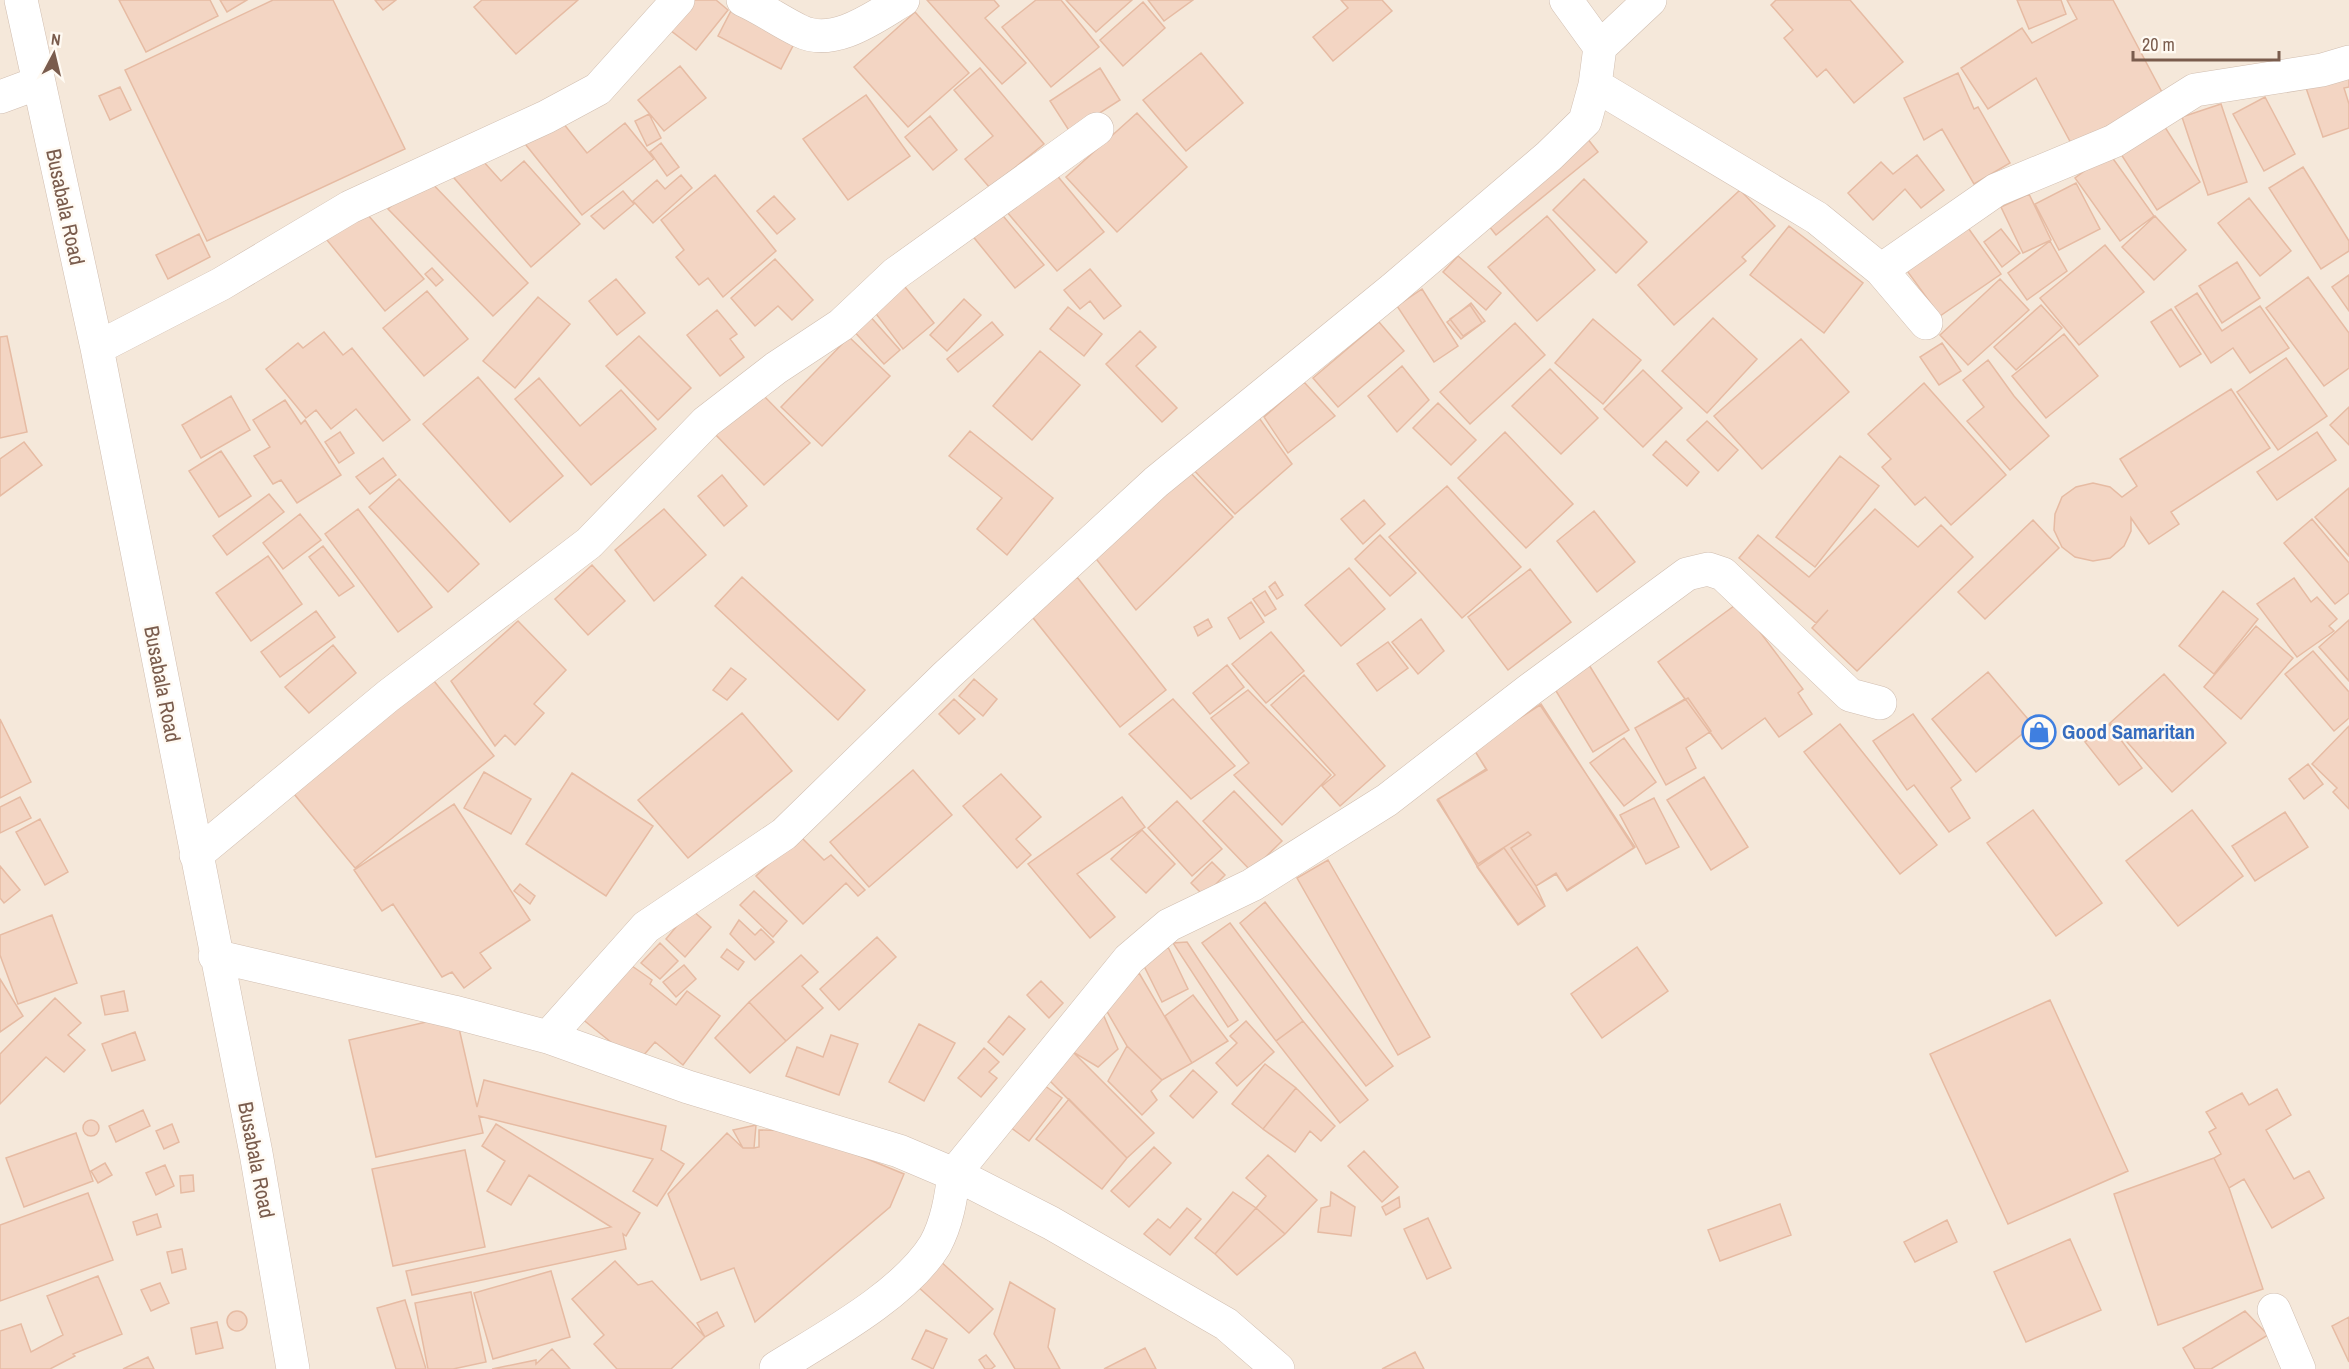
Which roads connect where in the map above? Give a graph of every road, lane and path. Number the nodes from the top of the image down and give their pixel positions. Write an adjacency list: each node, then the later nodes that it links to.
1 (21, 0): 9 (street, Busabala Road)
2 (678, 0): 15 (street)
3 (743, 0): 4 (street)
4 (903, 0)
5 (1566, 0): 7 (street)
6 (1650, 0): 7 (street)
7 (1600, 47): 10 (street)
8 (2349, 62): 13 (street)
9 (38, 83): 11 (street); 15 (street, Busabala Road)
10 (1595, 85): 13 (street); 19 (street)
11 (0, 97)
12 (1097, 129): 17 (street)
13 (1881, 270): 14 (street)
14 (1926, 323)
15 (96, 348): 17 (street, Busabala Road)
16 (1880, 703): 20 (street)
17 (196, 855): 18 (street, Busabala Road)
18 (215, 956): 19 (street); 23 (street, Busabala Road)
19 (548, 1037): 20 (street)
20 (954, 1174): 22 (street); 24 (street)
21 (2274, 1310): 25 (street)
22 (776, 1368)
23 (293, 1369)
24 (1278, 1369)
25 (2299, 1369)

